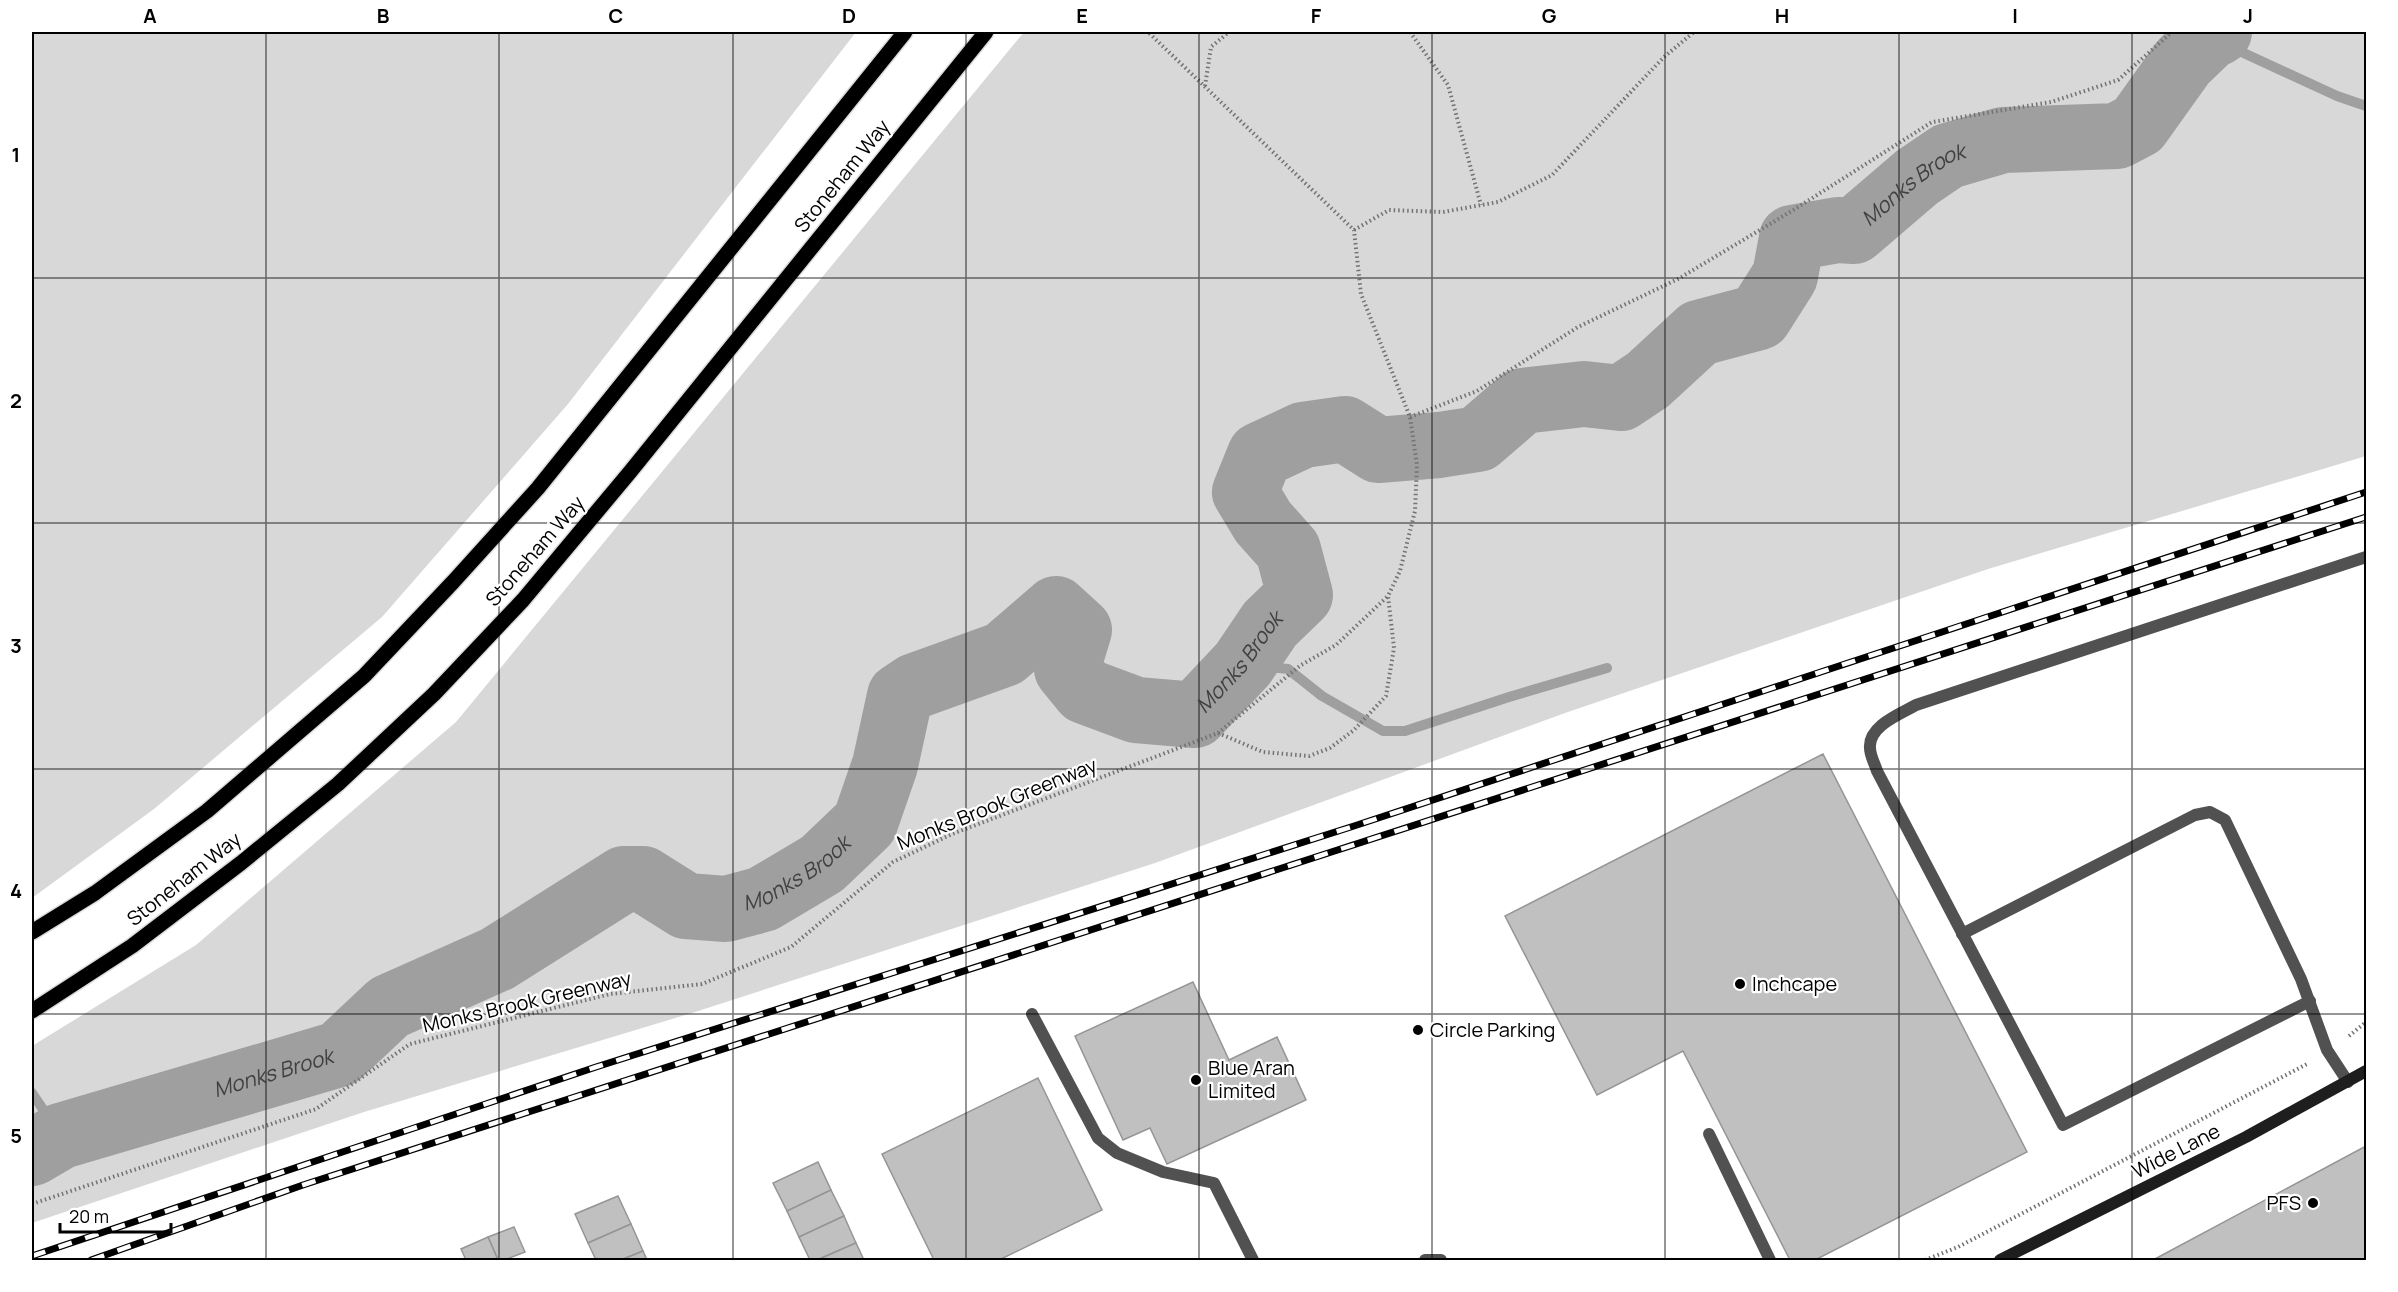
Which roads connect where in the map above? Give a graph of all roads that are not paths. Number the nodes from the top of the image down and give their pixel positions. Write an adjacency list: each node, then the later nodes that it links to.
1 (905, 32): 4 (main road, Stoneham Way)
2 (986, 32): 7 (main road, Stoneham Way)
3 (2367, 557): 5 (lane)
4 (32, 932)
5 (1962, 934): 6 (lane); 6 (lane)
6 (2310, 1001): 10 (lane)
7 (32, 1011)
8 (1032, 1014): 12 (lane)
9 (2367, 1071): 10 (street, Wide Lane)
10 (2348, 1082): 16 (street, Wide Lane)
11 (1709, 1134): 15 (lane)
12 (1253, 1260)
13 (1425, 1260): 14 (lane)
14 (1441, 1260)
15 (1770, 1260)
16 (2000, 1260)

